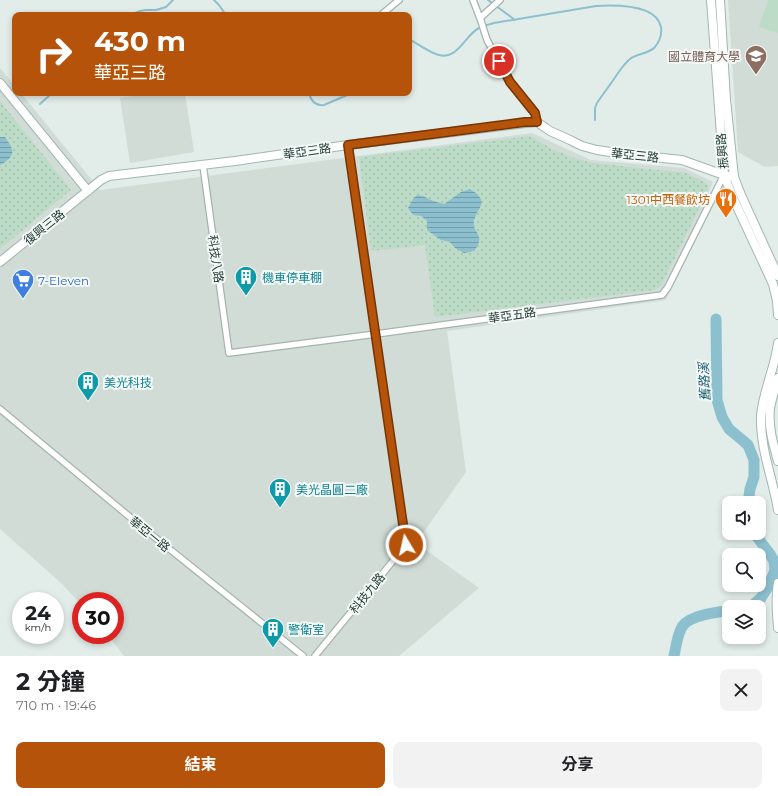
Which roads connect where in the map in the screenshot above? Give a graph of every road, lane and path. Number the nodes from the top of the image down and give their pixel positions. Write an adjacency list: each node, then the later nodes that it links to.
1 (399, 0): 6 (street)
2 (473, 0): 7 (street)
3 (500, 0): 7 (street)
4 (712, 0): 12 (street, 振興路)
5 (720, 0): 13 (street, 振興路)
6 (385, 12)
7 (481, 20): 9 (street)
8 (0, 83): 14 (street)
9 (537, 122): 10 (street, 華亞三路); 12 (street, 華亞三路)
10 (348, 145): 11 (street, 華亞三路); 19 (street, 科技九路)
11 (203, 165): 14 (street, 華亞三路); 21 (street, 科技八路)
12 (724, 175): 13 (street, 華亞三路); 17 (street, 振興路); 19 (street, 華亞五路)
13 (734, 177): 16 (street, 振興路)
14 (88, 191): 15 (street, 復興三路)
15 (0, 262)
16 (778, 276)
17 (776, 292): 18 (street, 振興路)
18 (778, 315)
19 (376, 334): 21 (street, 華亞五路); 29 (street, 科技九路)
20 (778, 343): 25 (street)
21 (229, 352)
22 (778, 378): 24 (street)
23 (0, 409): 28 (street, 華亞一路)
24 (778, 461)
25 (778, 510)
26 (778, 583): 27 (street)
27 (778, 628)
28 (303, 656)
29 (315, 656)

